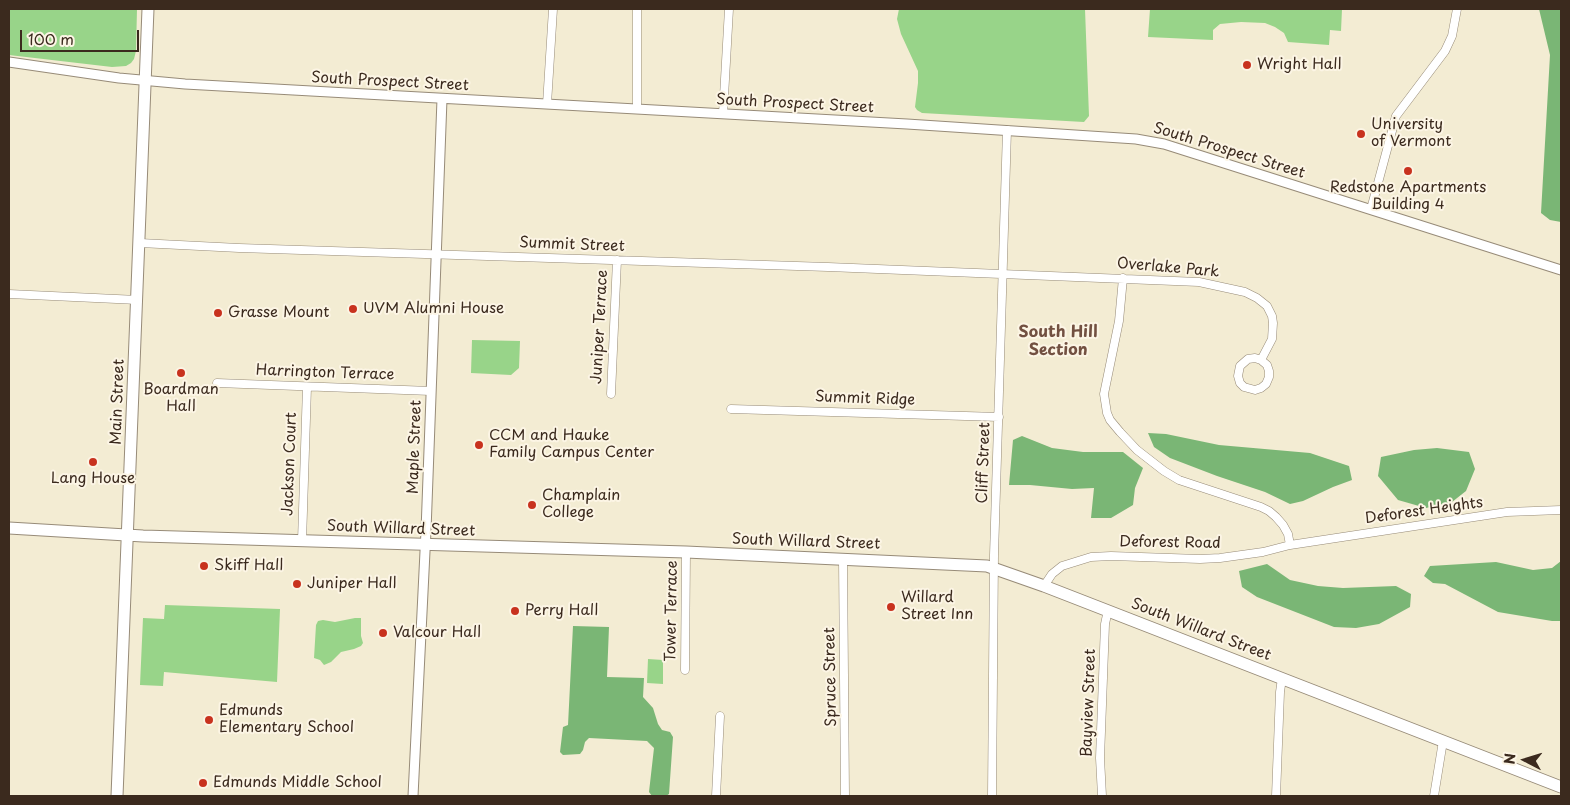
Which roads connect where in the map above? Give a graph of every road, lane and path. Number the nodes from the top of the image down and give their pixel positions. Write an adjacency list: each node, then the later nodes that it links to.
1 (148, 9): 7 (main road, Main Street)
2 (553, 9): 9 (street)
3 (637, 9): 10 (street)
4 (729, 9): 11 (street)
5 (1457, 9): 13 (street)
6 (9, 62): 7 (street, South Prospect Street)
7 (146, 81): 8 (street, South Prospect Street); 14 (main road, Main Street)
8 (442, 99): 9 (street, South Prospect Street); 15 (street, Maple Street)
9 (547, 104): 10 (street, South Prospect Street)
10 (637, 109): 11 (street, South Prospect Street)
11 (723, 114): 12 (street, South Prospect Street)
12 (1007, 130): 13 (street, South Prospect Street); 18 (street, Cliff Street)
13 (1370, 209): 17 (street, South Prospect Street)
14 (140, 243): 15 (street, Summit Street); 21 (main road, Main Street)
15 (436, 254): 16 (street, Summit Street); 25 (street, Maple Street)
16 (617, 260): 18 (street, Summit Street); 26 (street, Juniper Terrace)
17 (1561, 270)
18 (1004, 274): 19 (street, Overlake Park); 28 (street, Cliff Street)
19 (1123, 278): 22 (street, Overlake Park); 34 (street)
20 (9, 294): 21 (street)
21 (138, 300): 31 (main road, Main Street)
22 (1262, 360): 22 (street)
23 (217, 383): 24 (street, Harrington Terrace)
24 (307, 387): 25 (street, Harrington Terrace); 32 (street, Jackson Court)
25 (431, 391): 33 (street, Maple Street)
26 (610, 394)
27 (731, 409): 28 (street, Summit Ridge)
28 (999, 417): 37 (street, Cliff Street)
29 (1561, 510): 34 (street, Deforest Heights)
30 (9, 528): 31 (main road, South Willard Street)
31 (128, 535): 32 (main road, South Willard Street); 45 (main road, Main Street)
32 (302, 541): 33 (main road, South Willard Street)
33 (425, 544): 35 (main road, South Willard Street); 46 (street, Maple Street)
34 (1290, 545): 38 (street, Deforest Road)
35 (686, 552): 36 (main road, South Willard Street); 40 (street, Tower Terrace)
36 (843, 558): 37 (main road, South Willard Street); 48 (street, Spruce Street)
37 (994, 567): 38 (main road, South Willard Street); 49 (street, Cliff Street)
38 (1044, 586): 39 (main road, South Willard Street)
39 (1108, 610): 41 (main road, South Willard Street); 50 (street, Bayview Street)
40 (685, 670)
41 (1282, 678): 43 (main road, South Willard Street); 51 (street)
42 (720, 716): 47 (street)
43 (1443, 741): 44 (main road, South Willard Street); 52 (street)
44 (1561, 787)
45 (118, 796)
46 (413, 796)
47 (716, 796)
48 (846, 796)
49 (992, 796)
50 (1102, 796)
51 (1276, 796)
52 (1434, 796)

